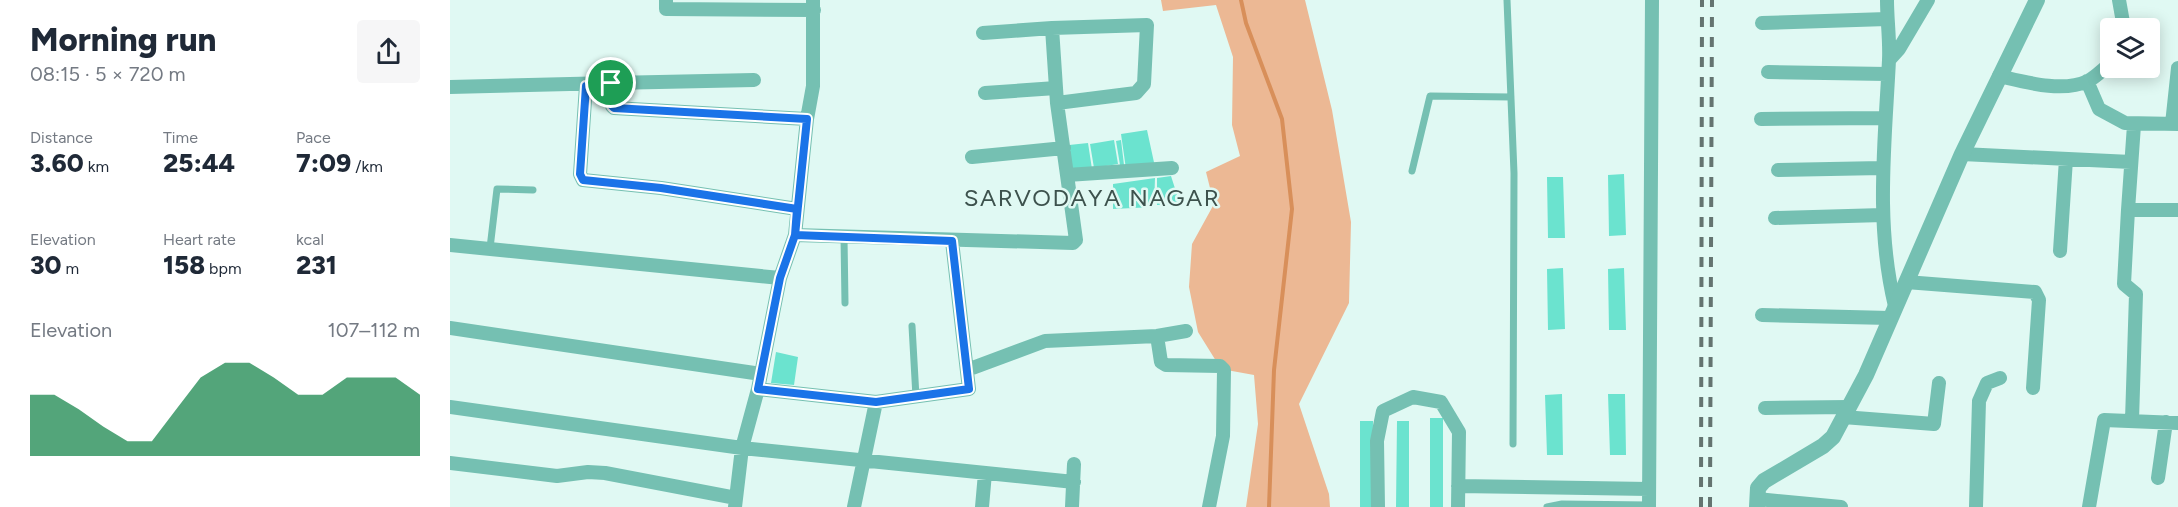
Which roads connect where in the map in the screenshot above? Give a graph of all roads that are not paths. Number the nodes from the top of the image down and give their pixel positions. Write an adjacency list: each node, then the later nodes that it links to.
1 (666, 0): 8 (street)
2 (1507, 0): 26 (lane)
3 (1652, 0): 85 (street)
4 (1887, 0): 10 (street)
5 (1928, 0): 14 (street)
6 (2037, 0): 18 (street)
7 (2119, 0): 9 (street)
8 (814, 5): 28 (street)
9 (2122, 18)
10 (1887, 19): 11 (street); 14 (street)
11 (1762, 23)
12 (1052, 28): 13 (street); 25 (street); 25 (street)
13 (983, 33)
14 (1888, 67): 17 (street); 27 (street)
15 (2178, 68): 30 (street)
16 (2100, 71): 20 (street)
17 (1768, 72)
18 (1999, 76): 20 (street); 33 (street)
19 (754, 80): 21 (street)
20 (2087, 81): 31 (street)
21 (611, 83): 22 (street); 28 (street)
22 (586, 86): 23 (street); 43 (street)
23 (450, 87)
24 (985, 93): 25 (street)
25 (1056, 96): 32 (street)
26 (1511, 97): 40 (lane); 76 (lane)
27 (1885, 118): 29 (street); 38 (street)
28 (807, 119): 43 (street)
29 (1761, 119)
30 (2175, 124): 31 (street)
31 (2134, 125): 36 (street)
32 (1064, 148): 34 (street); 41 (street)
33 (1962, 154): 35 (street); 55 (street)
34 (972, 157)
35 (2066, 159): 36 (street); 53 (street)
36 (2131, 162): 44 (street)
37 (1172, 168): 41 (street)
38 (1882, 168): 39 (street); 46 (street)
39 (1778, 170)
40 (1412, 171)
41 (1067, 175): 50 (street)
42 (533, 190): 52 (lane)
43 (797, 209): 48 (street)
44 (2128, 210): 45 (street); 74 (street)
45 (2178, 210)
46 (1883, 215): 47 (street); 57 (street)
47 (1775, 218)
48 (795, 235): 49 (street); 54 (street)
49 (844, 237): 50 (street); 56 (lane)
50 (952, 241): 63 (street)
51 (450, 245): 52 (street)
52 (490, 248): 54 (street)
53 (2060, 251)
54 (780, 278): 64 (street)
55 (1906, 282): 57 (street); 67 (street)
56 (845, 303)
57 (1893, 312): 58 (street); 73 (street)
58 (1762, 315)
59 (912, 326): 69 (lane)
60 (450, 328): 64 (street)
61 (1186, 331): 62 (street)
62 (1156, 336): 63 (street); 92 (street)
63 (967, 370): 69 (street)
64 (761, 374): 68 (street)
65 (2000, 378): 97 (street)
66 (1939, 383): 73 (street)
67 (2033, 388)
68 (758, 389): 70 (street); 77 (street)
69 (916, 397): 70 (street)
70 (876, 402): 78 (street)
71 (450, 407): 77 (street)
72 (1765, 408): 73 (street)
73 (1846, 412): 87 (street)
74 (2132, 420): 75 (street); 98 (street)
75 (2172, 422): 82 (street)
76 (1513, 444)
77 (742, 448): 78 (street); 86 (street)
78 (864, 462): 81 (street); 89 (street)
79 (450, 463): 86 (street)
80 (1074, 464): 83 (street)
81 (985, 473): 83 (street); 90 (street)
82 (2158, 477)
83 (1074, 482): 91 (street)
84 (1458, 486): 85 (street); 93 (street); 94 (street)
85 (1649, 489): 88 (street)
86 (735, 503)
87 (1757, 503): 96 (street)
88 (1649, 506): 95 (lane)
89 (854, 507)
90 (982, 507)
91 (1072, 507)
92 (1209, 507)
93 (1378, 507)
94 (1458, 507)
95 (1547, 507)
96 (1841, 507)
97 (1976, 507)
98 (2089, 507)

